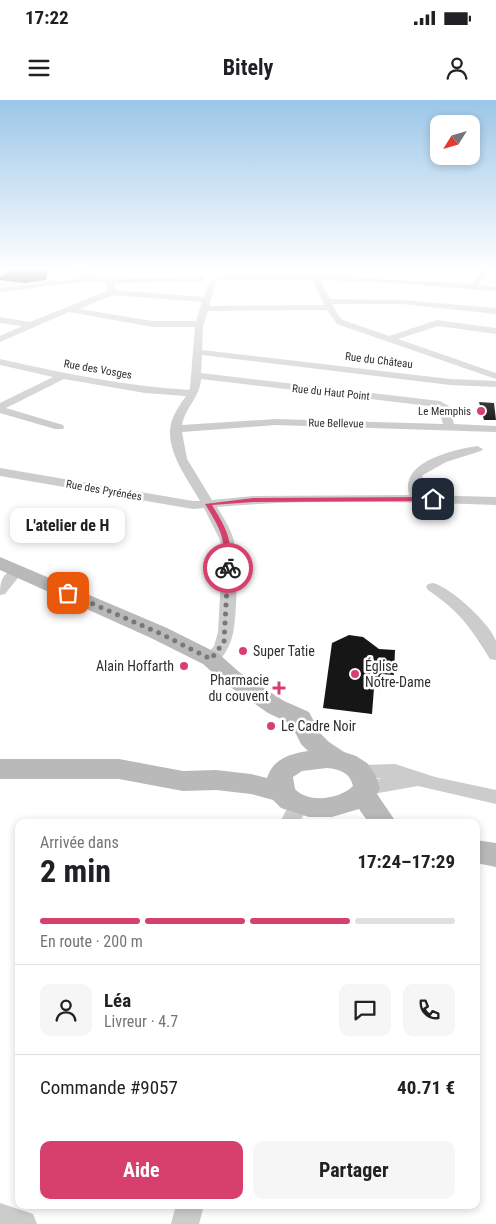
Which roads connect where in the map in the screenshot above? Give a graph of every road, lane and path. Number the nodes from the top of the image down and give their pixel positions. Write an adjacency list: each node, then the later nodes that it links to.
1 (9, 321): 6 (street)
2 (40, 321): 6 (street)
3 (138, 321): 5 (street)
4 (339, 321): 9 (street)
5 (201, 324): 10 (street)
6 (32, 325): 8 (street)
7 (496, 331): 9 (street)
8 (0, 339)
9 (389, 339): 14 (street)
10 (199, 352): 13 (street); 15 (street, Rue du Château)
11 (0, 362): 12 (street, Rue des Vosges)
12 (62, 376): 16 (street, Rue des Vosges); 17 (street)
13 (197, 376): 16 (street); 19 (street, Rue du Haut Point)
14 (496, 376)
15 (496, 384)
16 (193, 393): 20 (street)
17 (0, 408): 18 (street)
18 (59, 427)
19 (449, 427): 20 (street, Rue Bellevue); 21 (street, Rue Bellevue)
20 (176, 429): 26 (street)
21 (496, 429)
22 (477, 449): 24 (street)
23 (0, 472): 26 (street, Rue des Pyrénées)
24 (416, 499): 25 (street, Rue des Pyrénées); 26 (street, Rue des Pyrénées)
25 (496, 501)
26 (208, 504): 32 (street)
27 (0, 562): 28 (street)
28 (20, 571): 30 (street); 32 (street)
29 (432, 587): 31 (street)
30 (0, 591)
31 (496, 655)
32 (211, 659): 33 (street)
33 (276, 707): 34 (street); 36 (street)
34 (335, 759): 36 (street); 37 (street)
35 (0, 769): 36 (street)
36 (290, 790): 37 (street)
37 (358, 790): 38 (street); 39 (street); 40 (street)
38 (496, 797)
39 (366, 819)
40 (381, 819)
41 (480, 852): 42 (street)
42 (496, 855)
43 (189, 1209): 46 (street)
44 (0, 1218): 45 (street)
45 (22, 1224)
46 (185, 1224)

